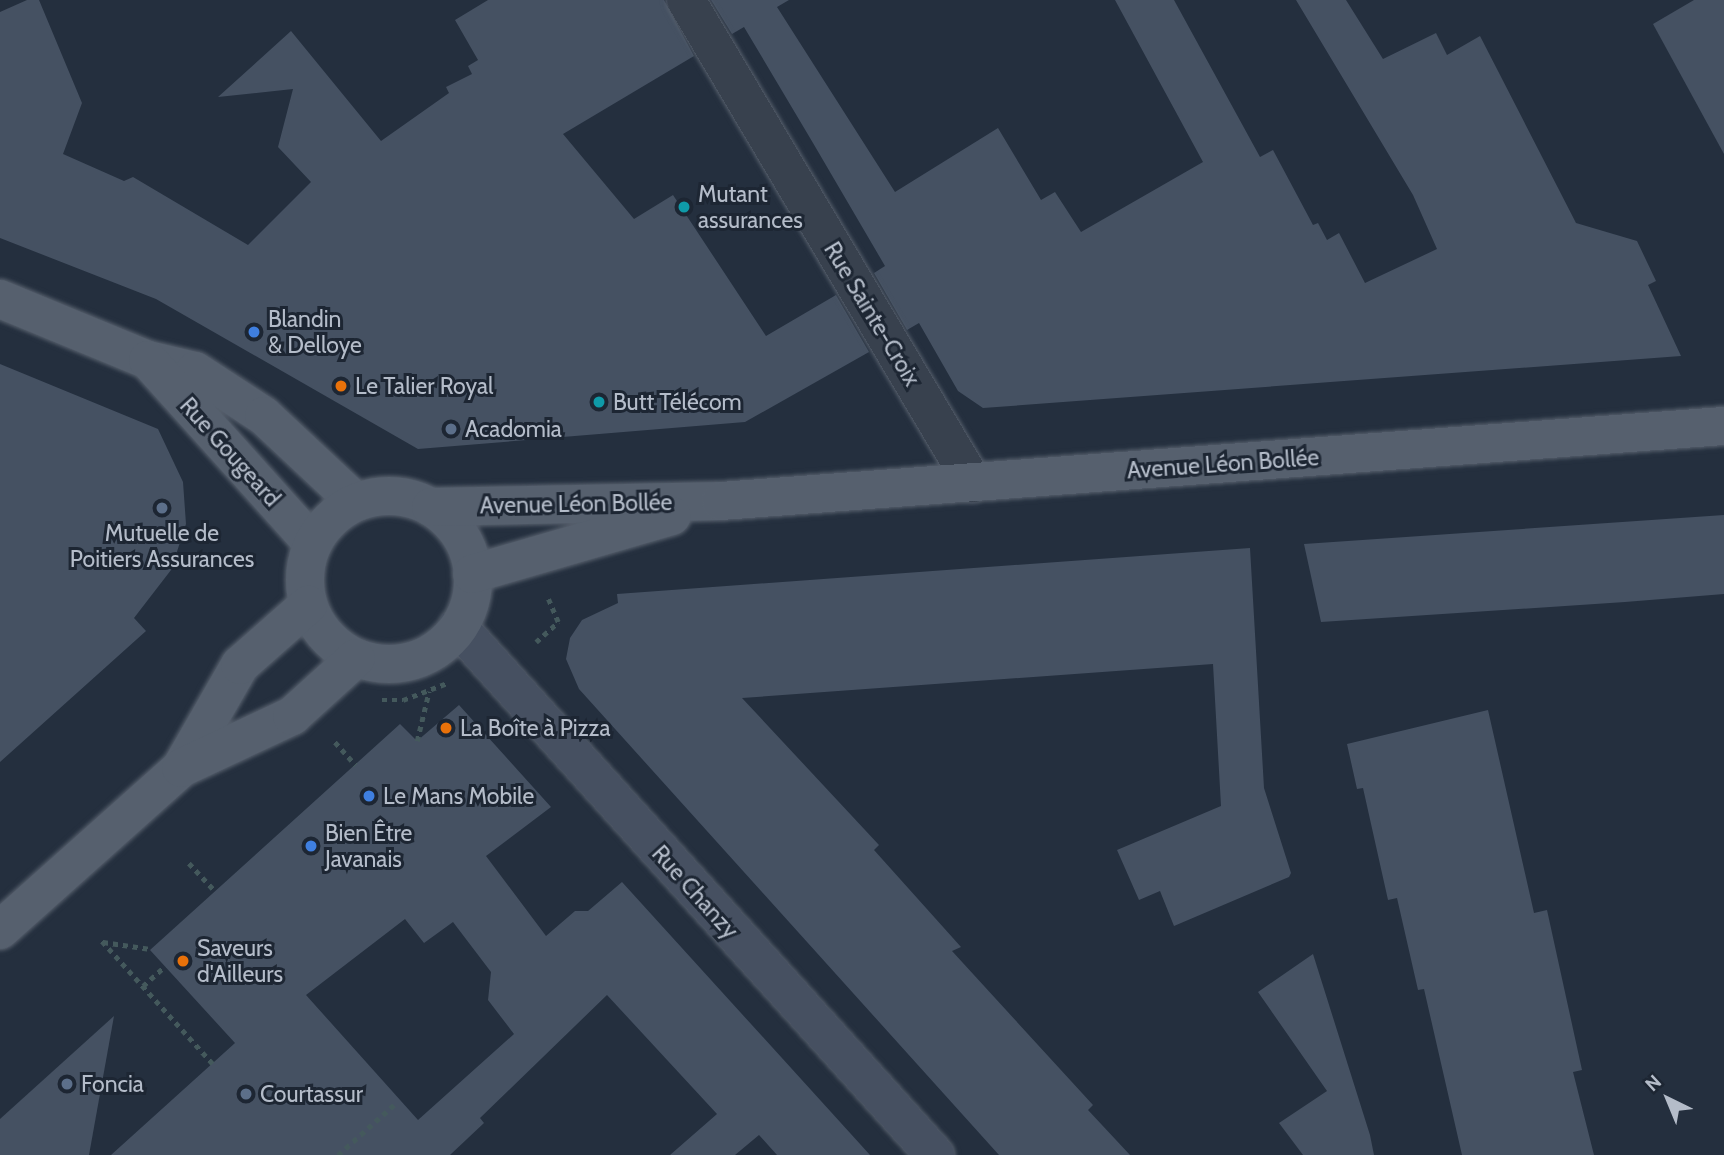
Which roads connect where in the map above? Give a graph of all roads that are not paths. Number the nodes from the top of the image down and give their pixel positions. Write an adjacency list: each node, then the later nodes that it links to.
1 (686, 0): 5 (street, Rue Sainte-Croix)
2 (0, 299): 3 (main road, Rue Gougeard)
3 (148, 360): 7 (main road, Rue Gougeard); 9 (main road, Rue Gougeard)
4 (1724, 426): 5 (main road, Avenue Léon Bollée)
5 (973, 483): 6 (main road, Avenue Léon Bollée)
6 (722, 501): 8 (main road, Avenue Léon Bollée); 10 (main road, Avenue Léon Bollée)
7 (356, 502): 8 (main road); 9 (main road)
8 (431, 508): 10 (main road)
9 (313, 544): 11 (main road)
10 (472, 575): 12 (main road)
11 (308, 605): 13 (main road); 14 (main road)
12 (458, 626): 13 (main road); 16 (main road, Rue Chanzy)
13 (356, 658): 14 (main road)
14 (181, 768): 15 (main road)
15 (0, 930)
16 (921, 1150)

